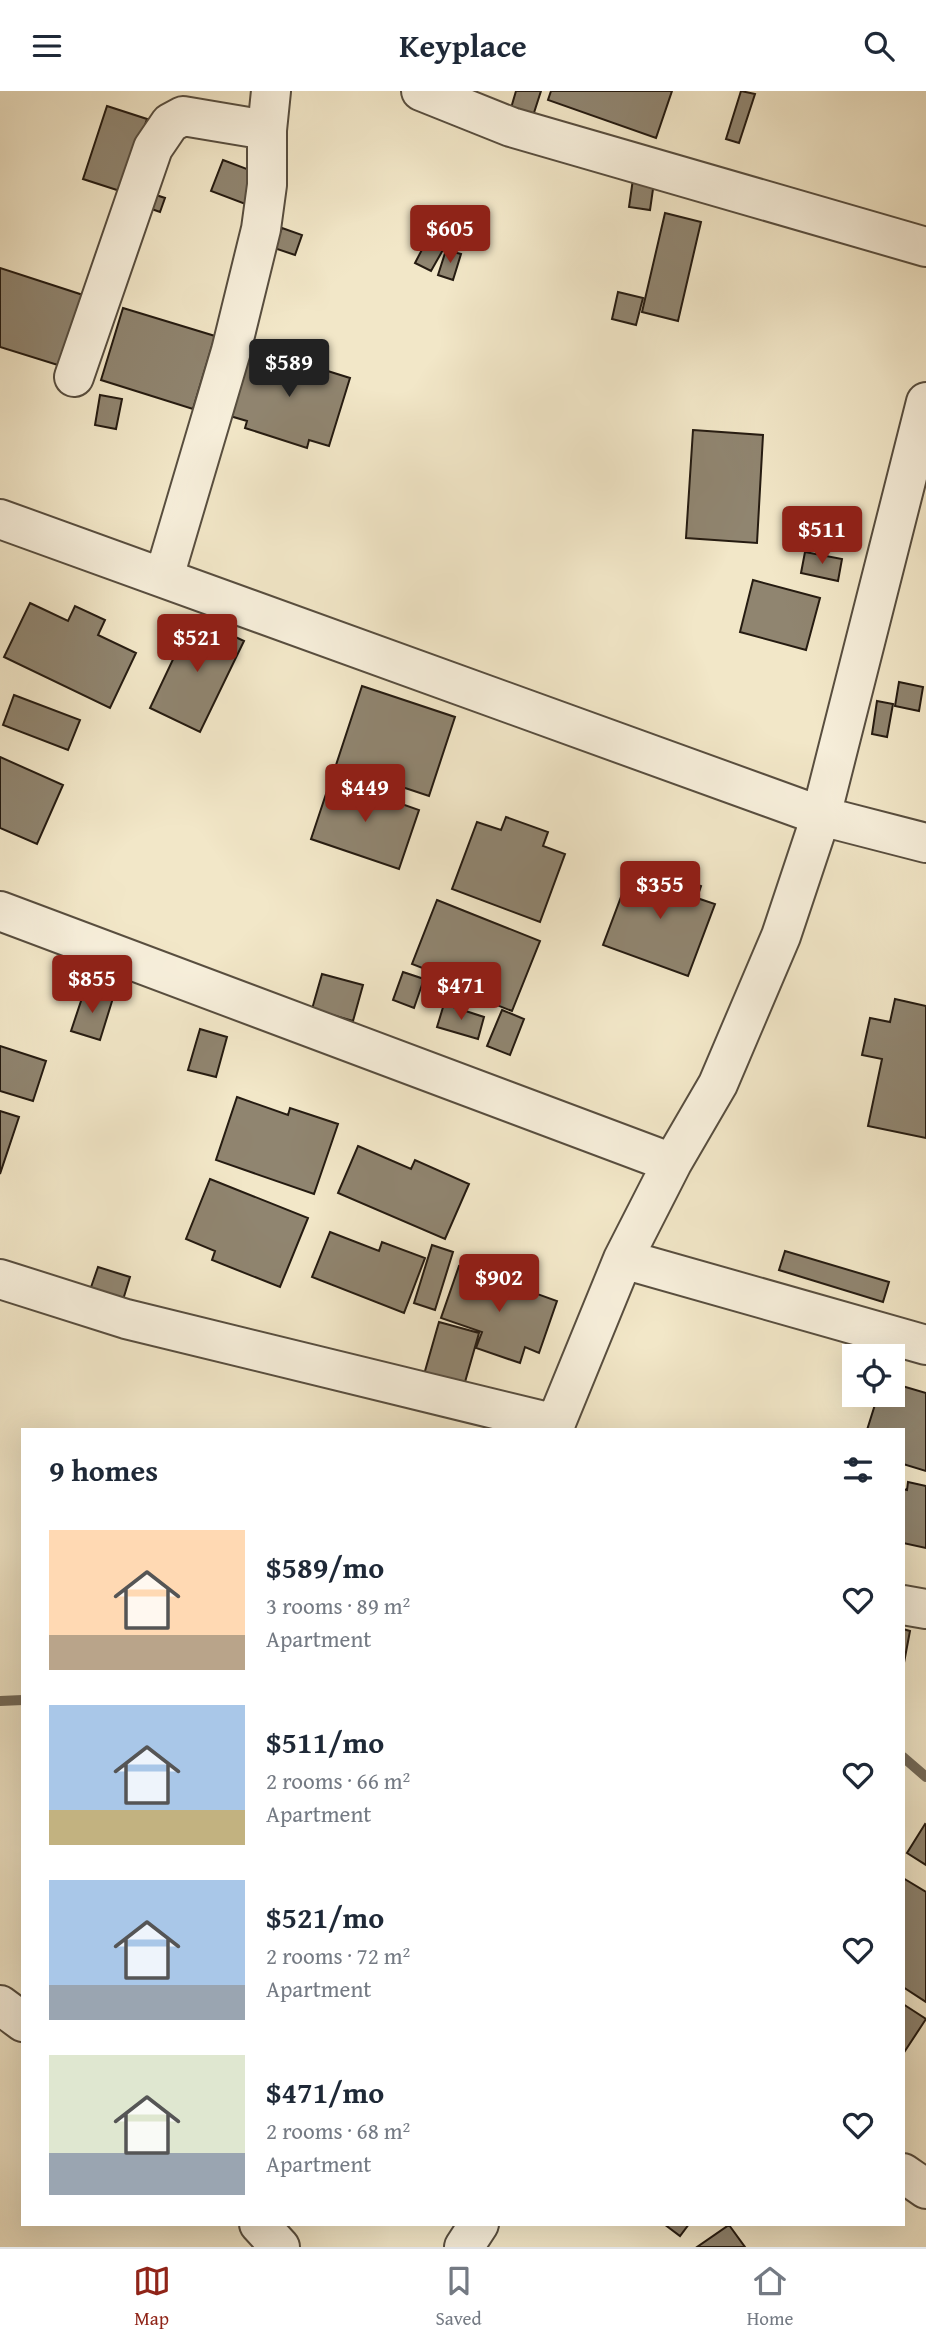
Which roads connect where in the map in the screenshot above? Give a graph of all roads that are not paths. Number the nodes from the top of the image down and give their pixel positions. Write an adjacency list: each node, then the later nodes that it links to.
1 (271, 91): 3 (street)
2 (421, 91): 4 (street)
3 (267, 129): 5 (street); 8 (street)
4 (926, 247)
5 (74, 377)
6 (926, 402): 9 (street)
7 (0, 519): 8 (street)
8 (164, 577): 9 (street)
9 (821, 816): 10 (street); 12 (street)
10 (926, 843)
11 (0, 911): 12 (street)
12 (672, 1163): 13 (street)
13 (623, 1259): 15 (street); 16 (street)
14 (0, 1279): 16 (street)
15 (926, 1345)
16 (555, 1427)
17 (905, 1605): 18 (street)
18 (926, 1609)
19 (0, 2005): 20 (street)
20 (21, 2021)
21 (905, 2174): 22 (street)
22 (926, 2189)
23 (261, 2226): 25 (street)
24 (478, 2226): 26 (street)
25 (280, 2247)
26 (464, 2247)

